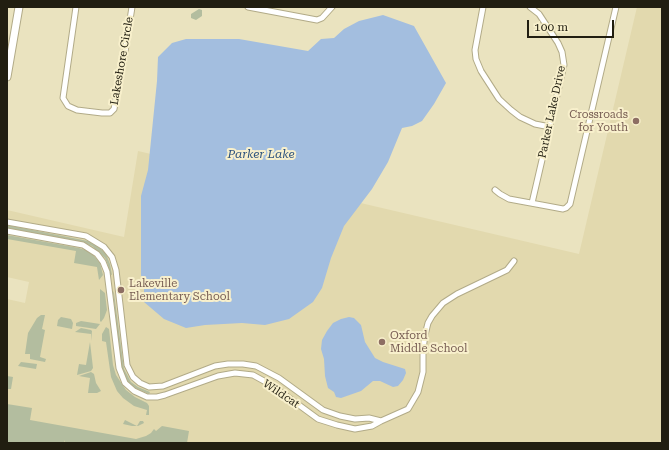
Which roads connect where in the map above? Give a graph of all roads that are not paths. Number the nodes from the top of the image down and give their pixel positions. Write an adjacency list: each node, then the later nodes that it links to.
1 (19, 7): 11 (main road)
2 (76, 7): 3 (street, Lakeshore Circle)
3 (132, 7)
4 (248, 7): 5 (street)
5 (332, 7)
6 (484, 7): 12 (street)
7 (530, 7): 10 (street, Parker Lake Drive)
8 (541, 7): 10 (street)
9 (616, 7): 14 (street)
10 (536, 12): 12 (street, Parker Lake Drive)
11 (7, 77)
12 (550, 127): 14 (street, Parker Lake Drive)
13 (495, 190): 14 (street)
14 (532, 203)
15 (7, 222): 18 (street)
16 (7, 231): 19 (street)
17 (514, 261): 22 (street, Wildcat)
18 (117, 280): 19 (street); 20 (street)
19 (109, 282): 21 (street)
20 (155, 387): 21 (street); 22 (street, Wildcat)
21 (157, 397): 22 (street, Wildcat)
22 (381, 421)

